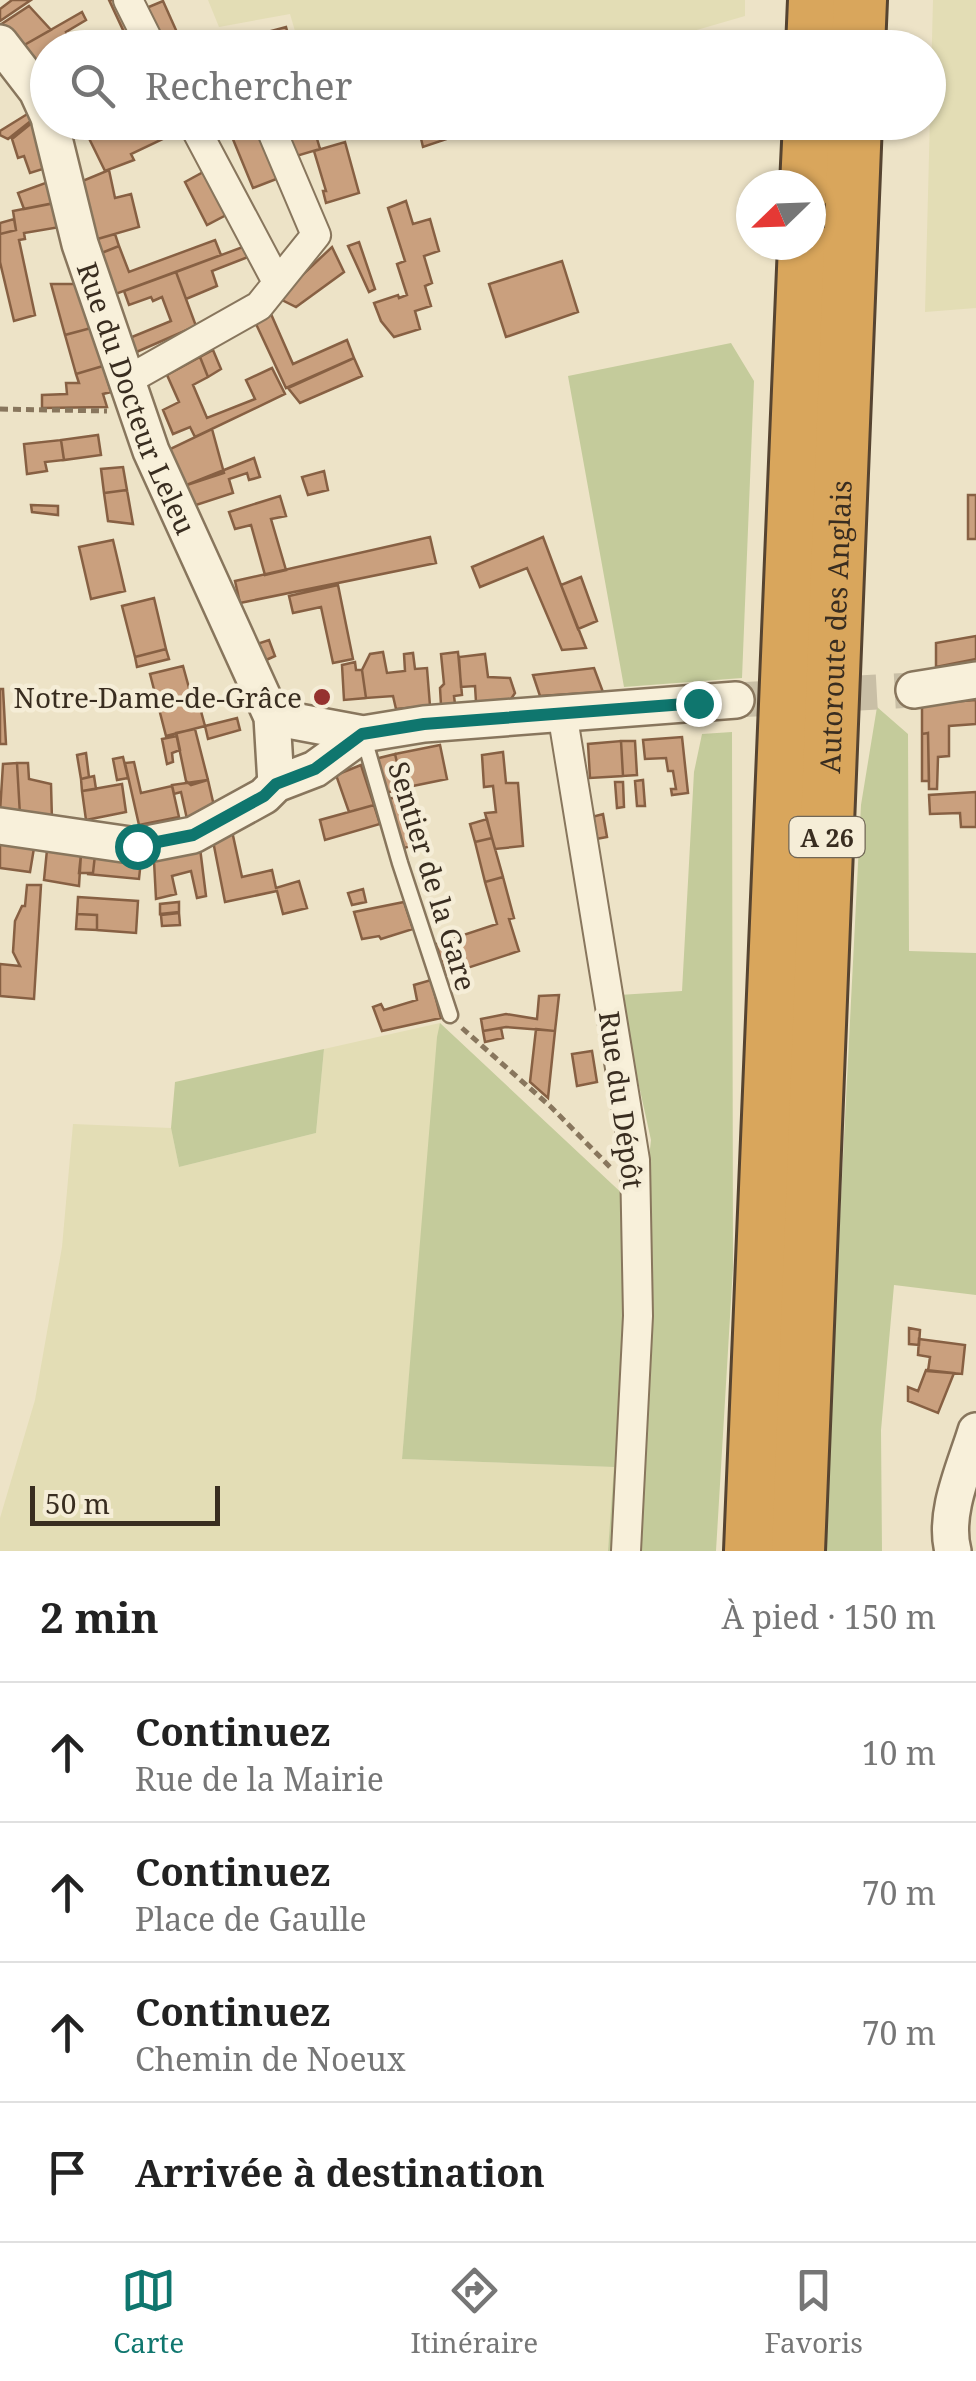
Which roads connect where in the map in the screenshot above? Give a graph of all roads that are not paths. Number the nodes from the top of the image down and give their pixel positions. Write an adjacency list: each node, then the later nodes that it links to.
1 (128, 0): 4 (street)
2 (815, 0): 5 (highway)
3 (860, 0): 6 (highway)
4 (143, 30)
5 (814, 30)
6 (859, 30)
7 (0, 43): 8 (street)
8 (30, 82)
9 (54, 140): 17 (street, Rue du Docteur Leleu)
10 (202, 140): 16 (street)
11 (276, 140): 16 (street)
12 (809, 140): 14 (highway)
13 (854, 140): 30 (highway, Autoroute des Anglais / A 26)
14 (808, 170)
15 (804, 260): 29 (highway, Autoroute des Anglais / A 26)
16 (277, 282): 17 (street)
17 (130, 392): 22 (street, Rue du Docteur Leleu)
18 (976, 680): 19 (street)
19 (914, 690)
20 (736, 700): 21 (street)
21 (562, 712): 23 (street); 28 (street, Rue du Dépôt)
22 (272, 716): 23 (street); 24 (street)
23 (362, 734): 24 (street); 26 (lane, Sentier de la Gare)
24 (276, 784): 25 (street)
25 (0, 826)
26 (450, 1015)
27 (976, 1431): 31 (street)
28 (626, 1551)
29 (751, 1551)
30 (798, 1551)
31 (953, 1551)

